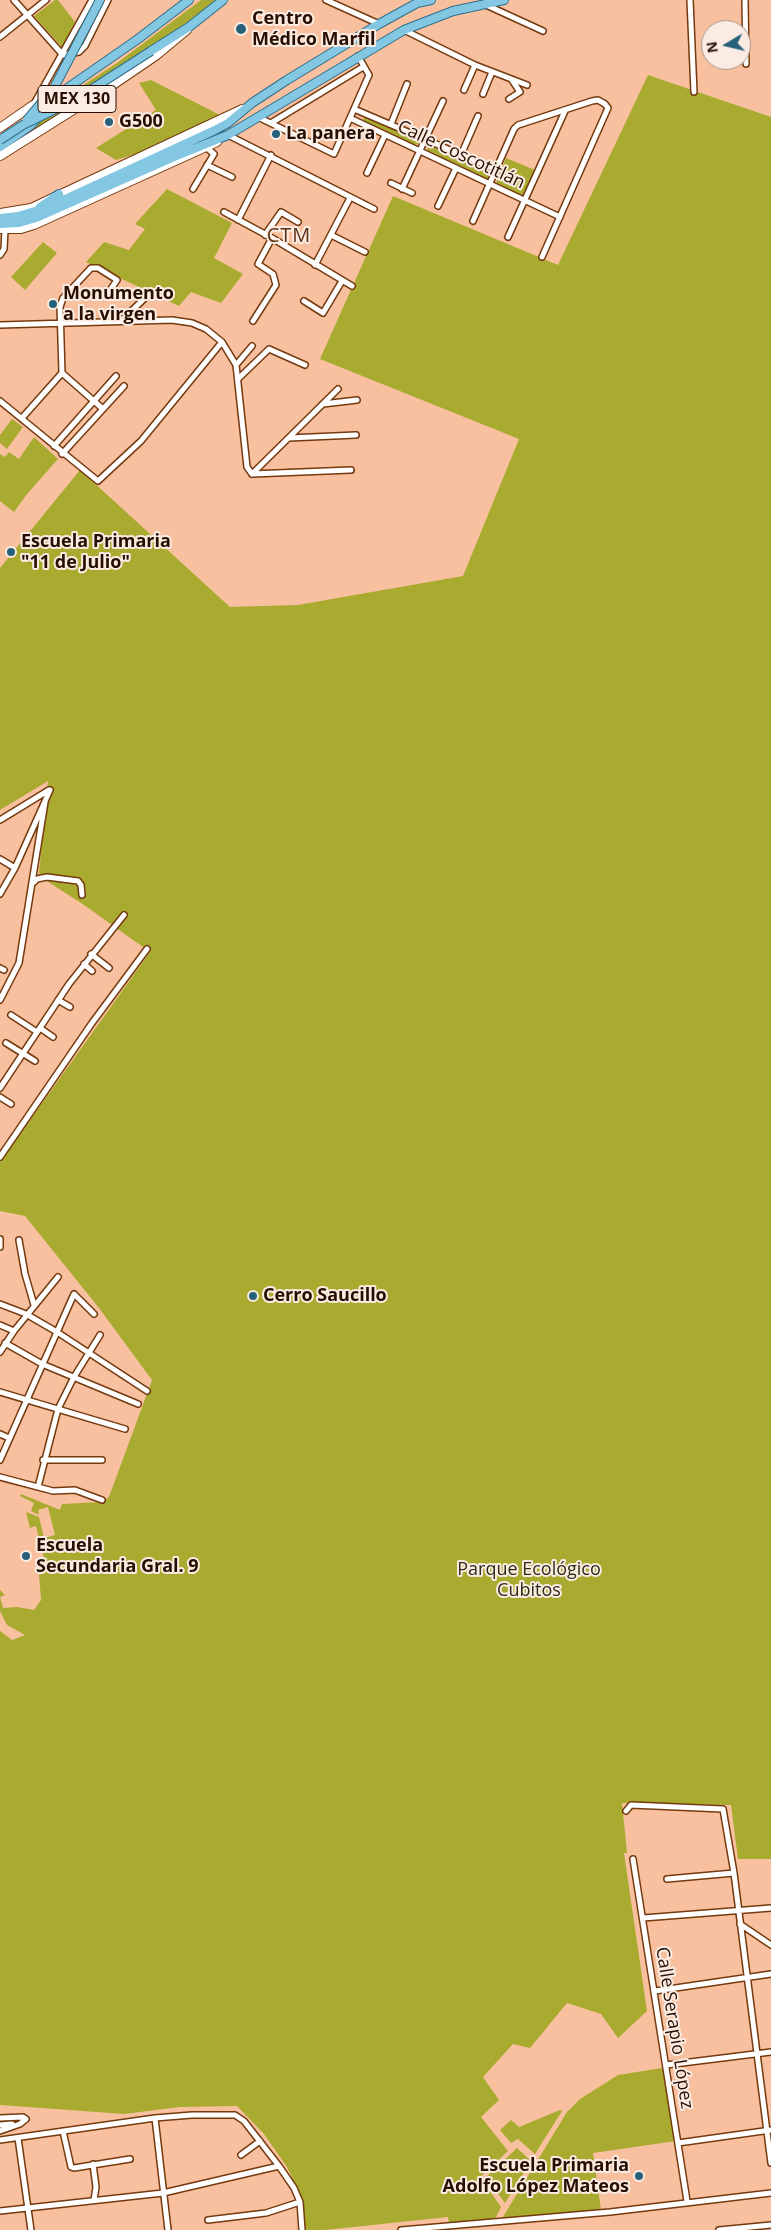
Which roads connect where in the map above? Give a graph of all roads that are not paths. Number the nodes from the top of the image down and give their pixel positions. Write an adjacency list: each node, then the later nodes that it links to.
1 (14, 0): 14 (street)
2 (46, 0): 14 (street)
3 (92, 0): 21 (street)
4 (100, 0): 44 (main road, bridge)
5 (108, 0): 21 (street)
6 (189, 0): 29 (main road, MEX 130)
7 (223, 0): 17 (main road, MEX 130)
8 (326, 0): 16 (street)
9 (431, 0): 16 (main road)
10 (501, 0): 13 (main road)
11 (690, 0): 31 (street)
12 (745, 0): 15 (street)
13 (483, 4): 18 (main road); 19 (street)
14 (27, 15): 20 (street); 21 (street)
15 (745, 20)
16 (379, 24): 35 (main road)
17 (189, 27): 44 (main road, MEX 130, bridge); 55 (street, MEX 130)
18 (404, 30): 22 (main road); 23 (street)
19 (543, 31)
20 (0, 37)
21 (63, 55): 36 (street)
22 (358, 56): 24 (street); 40 (main road)
23 (475, 65): 25 (street); 30 (street)
24 (363, 67): 37 (street); 42 (street)
25 (492, 72): 26 (street); 32 (street)
26 (512, 79): 28 (street); 33 (street)
27 (407, 84): 43 (street)
28 (527, 85)
29 (66, 89): 36 (street, MEX 130); 50 (main road, MEX 130)
30 (464, 90)
31 (694, 92)
32 (483, 94)
33 (509, 100)
34 (443, 101): 48 (street)
35 (252, 103): 53 (main road); 67 (street)
36 (34, 105): 45 (street, MEX 130)
37 (354, 109): 41 (street); 43 (street, Calle Coscotitlán)
38 (565, 110): 59 (street); 69 (street); 74 (street)
39 (478, 116): 54 (street)
40 (260, 118): 42 (street); 46 (main road)
41 (350, 118): 42 (street); 47 (street, Calle Coscotitlán)
42 (271, 123)
43 (390, 124): 48 (street, Calle Coscotitlán)
44 (22, 126): 49 (main road, MEX 130, bridge)
45 (0, 128)
46 (228, 135): 51 (street); 53 (main road); 56 (street)
47 (385, 135): 52 (street, Calle Coscotitlán); 60 (street)
48 (425, 139): 52 (street); 54 (street, Calle Coscotitlán)
49 (0, 140)
50 (0, 147)
51 (207, 148): 57 (street); 79 (street)
52 (420, 151): 58 (street, Calle Coscotitlán); 65 (street)
53 (173, 154): 75 (main road); 79 (main road)
54 (462, 155): 59 (street, Calle Coscotitlán)
55 (0, 156)
56 (271, 156): 68 (street); 76 (street)
57 (207, 165): 61 (street); 64 (street)
58 (456, 168): 63 (street, Calle Coscotitlán); 70 (street)
59 (497, 170): 63 (street)
60 (367, 173)
61 (232, 177)
62 (391, 183): 65 (street)
63 (491, 184): 69 (street, Calle Coscotitlán); 77 (street)
64 (193, 189)
65 (402, 189): 66 (street)
66 (412, 193)
67 (59, 194): 72 (street); 79 (main road)
68 (350, 198): 71 (street); 81 (street)
69 (526, 201): 74 (street, Calle Coscotitlán); 82 (street)
70 (438, 206)
71 (374, 209)
72 (0, 212)
73 (224, 212): 76 (street)
74 (560, 216): 86 (street)
75 (0, 218)
76 (238, 220): 80 (street)
77 (473, 221)
78 (298, 222): 80 (street)
79 (1, 226): 85 (street)
80 (265, 234): 83 (street)
81 (331, 235): 84 (street); 87 (street)
82 (508, 237)
83 (272, 238): 87 (street); 94 (street)
84 (365, 252)
85 (0, 255)
86 (542, 257)
87 (315, 265): 88 (street)
88 (342, 281): 89 (street); 92 (street)
89 (352, 286)
90 (107, 295): 95 (street)
91 (148, 296): 93 (street)
92 (304, 301)
93 (121, 321): 95 (street); 97 (street)
94 (253, 321)
95 (61, 324): 96 (street); 101 (street)
96 (0, 325)
97 (222, 342): 99 (street); 115 (street)
98 (252, 346): 99 (street)
99 (236, 365): 103 (street)
100 (305, 365): 103 (street)
101 (62, 373): 108 (street); 111 (street)
102 (116, 376): 108 (street)
103 (238, 380): 117 (street)
104 (124, 386): 110 (street)
105 (338, 389): 109 (street)
106 (357, 400): 109 (street)
107 (0, 401): 111 (street)
108 (94, 401): 110 (street); 114 (street)
109 (322, 404): 113 (street)
110 (104, 409): 115 (street)
111 (22, 418): 114 (street)
112 (356, 435): 113 (street)
113 (289, 438): 117 (street)
114 (54, 446): 115 (street)
115 (62, 454)
116 (351, 470): 117 (street)
117 (252, 474)
118 (45, 802): 119 (street); 121 (street); 122 (street)
119 (0, 820)
120 (0, 859): 121 (street)
121 (15, 868): 123 (street)
122 (32, 884): 124 (street); 131 (street)
123 (0, 894)
124 (82, 895)
125 (124, 915): 127 (street)
126 (147, 949): 145 (street)
127 (91, 954): 128 (street); 129 (street)
128 (84, 964): 130 (street); 132 (street)
129 (109, 968)
130 (92, 971)
131 (0, 1000)
132 (58, 1000): 133 (street); 135 (street)
133 (70, 1007)
134 (11, 1015): 135 (street)
135 (38, 1030): 136 (street); 138 (street)
136 (53, 1037)
137 (6, 1043): 138 (street)
138 (22, 1053): 139 (street); 141 (street)
139 (35, 1061)
140 (0, 1073): 141 (street)
141 (7, 1077): 142 (street)
142 (0, 1088)
143 (0, 1097): 144 (street)
144 (11, 1104)
145 (0, 1157)
146 (0, 1240): 148 (street)
147 (19, 1240): 151 (street)
148 (0, 1247)
149 (58, 1277): 151 (street)
150 (0, 1304): 152 (street)
151 (34, 1304): 152 (street)
152 (26, 1314): 155 (street); 156 (street)
153 (94, 1314): 156 (street)
154 (0, 1325): 155 (street)
155 (14, 1331): 158 (street)
156 (57, 1332): 159 (street); 160 (street)
157 (100, 1335): 159 (street)
158 (2, 1348): 160 (street)
159 (88, 1354): 161 (street); 162 (street)
160 (42, 1364): 161 (street); 164 (street)
161 (74, 1377): 165 (street); 166 (street)
162 (147, 1390)
163 (0, 1392): 164 (street)
164 (26, 1400): 166 (street); 169 (street)
165 (138, 1404)
166 (58, 1409): 167 (street); 171 (street)
167 (125, 1429)
168 (0, 1434): 169 (street)
169 (9, 1438): 170 (street)
170 (0, 1460)
171 (43, 1460): 172 (street); 174 (street)
172 (102, 1460)
173 (0, 1477): 174 (street)
174 (38, 1487): 175 (street)
175 (102, 1500)
176 (626, 1811): 178 (street)
177 (633, 1859): 182 (street, Calle Serapio López)
178 (734, 1873): 179 (street); 181 (street)
179 (667, 1879)
180 (771, 1908): 181 (street)
181 (738, 1912): 182 (street); 183 (street)
182 (643, 1918): 187 (street, Calle Serapio López)
183 (740, 1924): 184 (street); 186 (street)
184 (771, 1945)
185 (771, 1974): 186 (street)
186 (746, 1976): 187 (street); 189 (street)
187 (655, 1991): 190 (street, Calle Serapio López)
188 (771, 2052): 189 (street)
189 (756, 2054): 190 (street); 196 (street)
190 (666, 2065): 201 (street, Calle Serapio López)
191 (0, 2118): 193 (street)
192 (155, 2118): 197 (street); 200 (street); 207 (street)
193 (20, 2124): 194 (street); 195 (street)
194 (0, 2125)
195 (0, 2130)
196 (769, 2130): 201 (street); 204 (street)
197 (63, 2132): 198 (street); 205 (street)
198 (18, 2138): 199 (street); 212 (street)
199 (0, 2140)
200 (260, 2141): 202 (street); 206 (street)
201 (678, 2143): 211 (street, Calle Serapio López)
202 (241, 2155)
203 (130, 2159): 205 (street)
204 (771, 2163)
205 (93, 2164): 209 (street)
206 (279, 2166): 207 (street); 210 (street)
207 (163, 2193): 209 (street); 218 (street)
208 (771, 2193): 211 (street)
209 (94, 2200): 212 (street)
210 (300, 2202): 214 (street); 219 (street)
211 (687, 2202): 215 (street)
212 (28, 2208): 213 (street); 217 (street)
213 (0, 2211)
214 (208, 2220)
215 (498, 2223): 220 (street); 221 (street)
216 (771, 2224): 222 (street)
217 (31, 2230)
218 (168, 2230)
219 (302, 2230)
220 (401, 2230)
221 (492, 2230)
222 (718, 2230)

